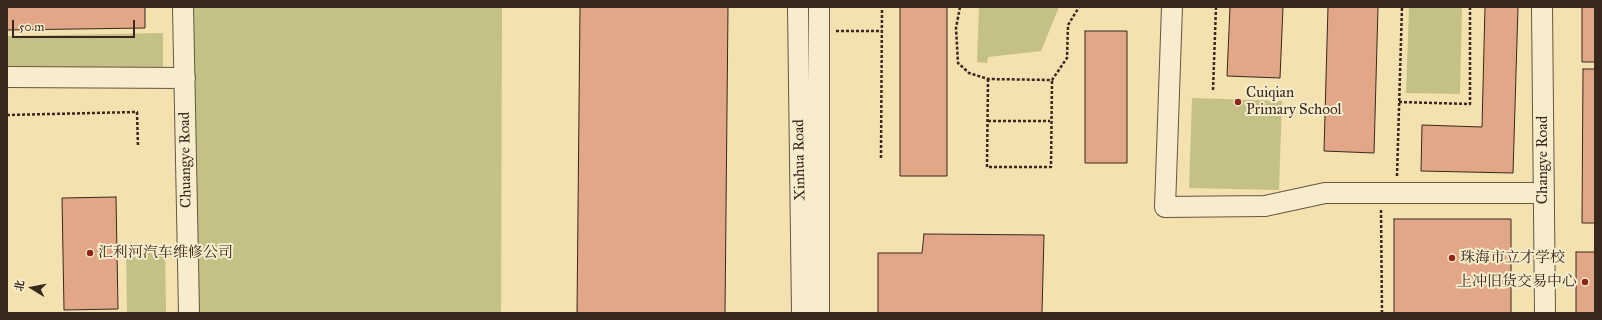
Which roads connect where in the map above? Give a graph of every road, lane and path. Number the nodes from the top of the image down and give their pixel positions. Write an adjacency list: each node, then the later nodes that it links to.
1 (183, 7): 15 (street, Chuangye Road)
2 (798, 7): 28 (street, Xinhua Road)
3 (819, 7): 12 (street, Xinhua Road)
4 (882, 7): 13 (path)
5 (960, 7): 16 (path)
6 (1079, 7): 17 (path)
7 (1172, 7): 26 (street)
8 (1216, 7): 18 (path)
9 (1402, 7): 19 (path)
10 (1470, 7): 19 (path)
11 (1542, 7): 25 (street, Changye Road)
12 (819, 30): 13 (path); 29 (street, Xinhua Road)
13 (882, 31): 24 (path)
14 (7, 77): 15 (street)
15 (184, 78): 27 (street, Chuangye Road)
16 (988, 79): 17 (path); 21 (path)
17 (1052, 80): 22 (path)
18 (1213, 90)
19 (1399, 102): 26 (path)
20 (7, 115): 23 (path)
21 (988, 121): 22 (path); 22 (path)
22 (1050, 121)
23 (138, 147)
24 (881, 158)
25 (1544, 193): 26 (street); 31 (street, Changye Road)
26 (1391, 200): 30 (path)
27 (189, 313)
28 (802, 313)
29 (819, 313)
30 (1382, 313)
31 (1544, 313)

